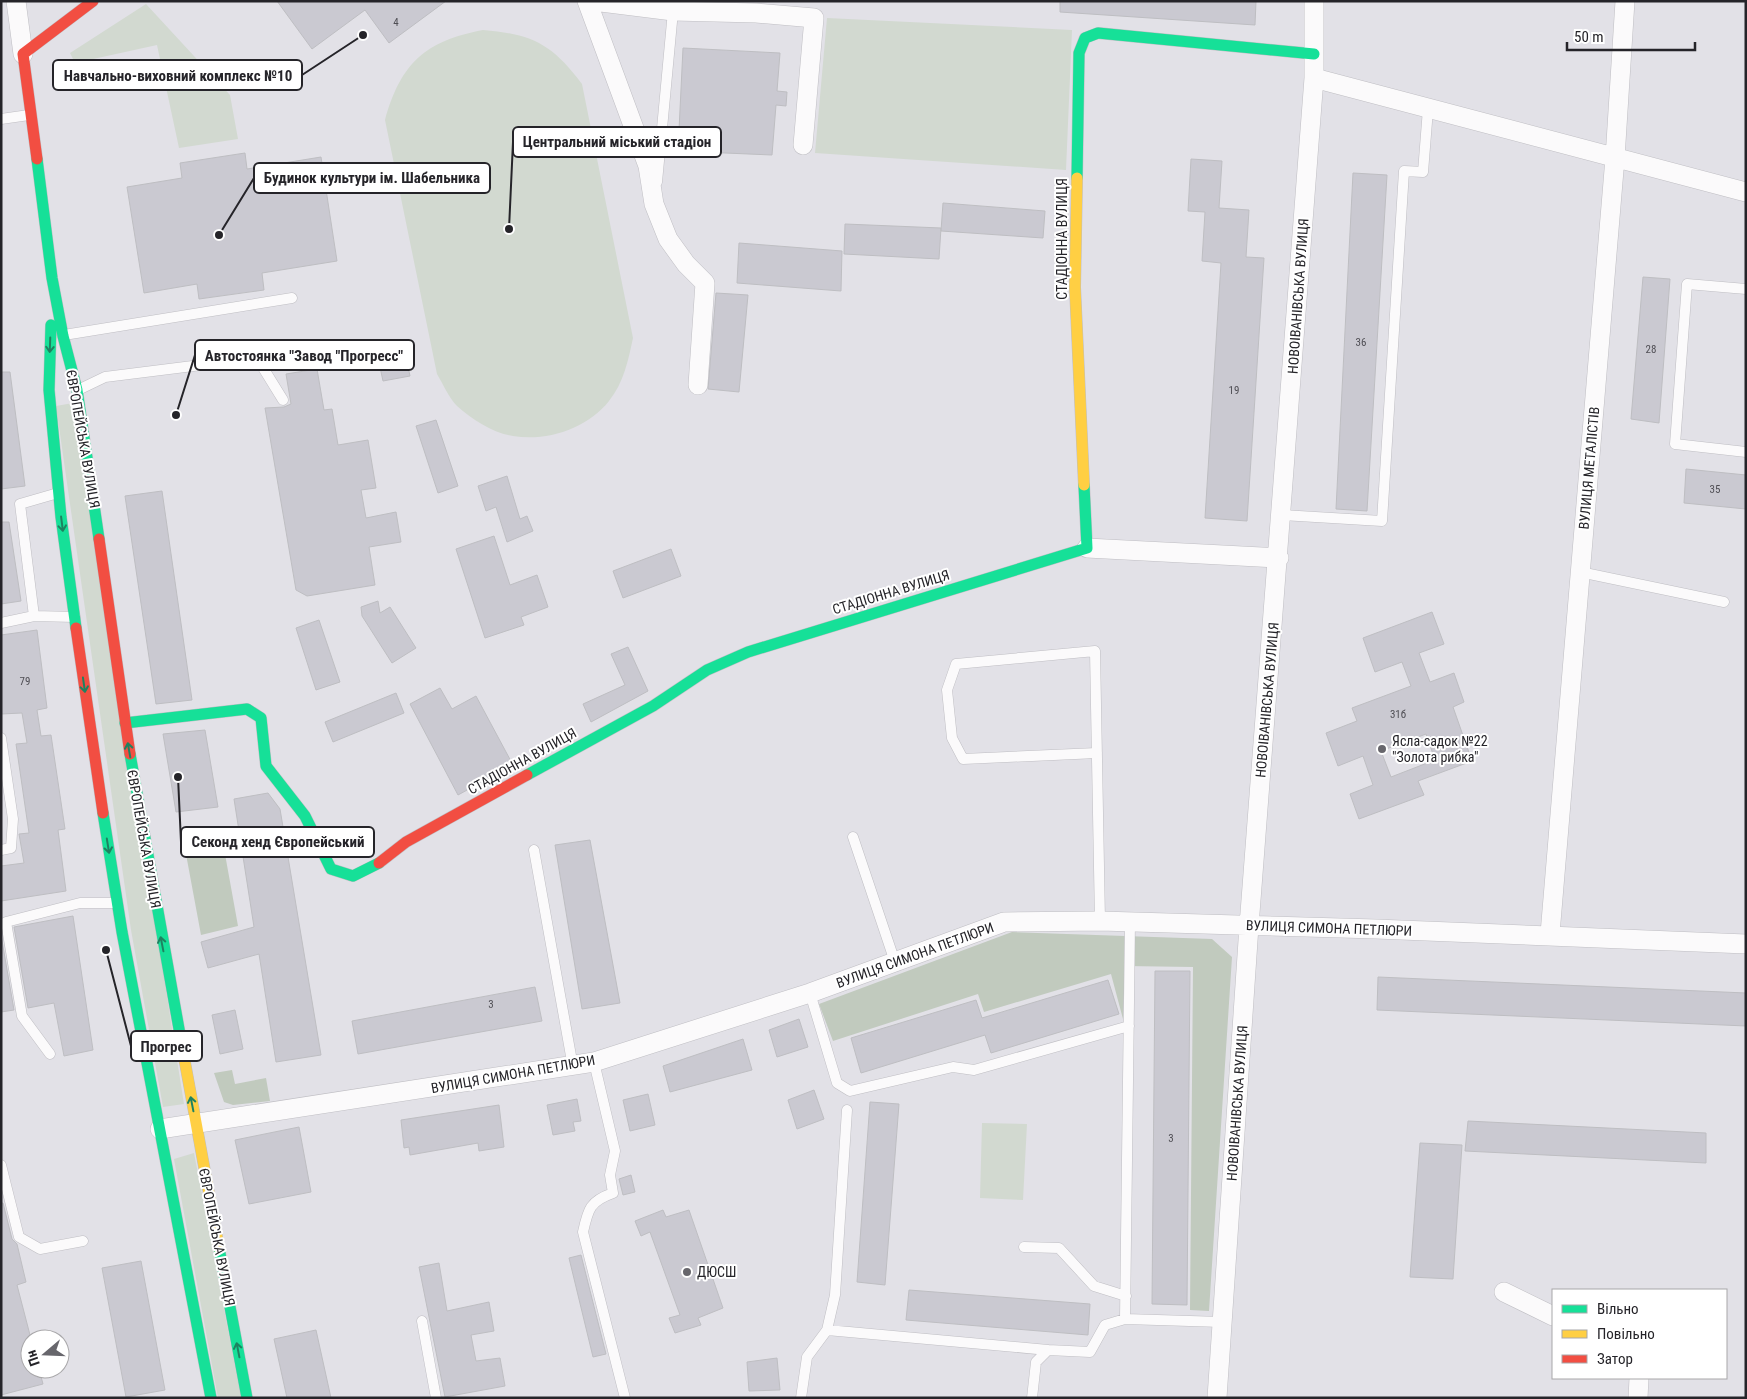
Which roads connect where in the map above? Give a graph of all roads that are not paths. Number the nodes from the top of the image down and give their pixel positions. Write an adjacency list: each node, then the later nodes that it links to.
1 (16, 1): 8 (street, ЄВРОПЕЙСЬКА ВУЛИЦЯ)
2 (92, 1): 8 (street)
3 (587, 1): 17 (street)
4 (593, 1): 7 (street)
5 (1314, 1): 9 (street, НОВОІВАНІВСЬКА ВУЛИЦЯ)
6 (1625, 1): 15 (street, ВУЛИЦЯ МЕТАЛІСТІВ)
7 (673, 11): 14 (street); 17 (lane)
8 (23, 54): 12 (street, ЄВРОПЕЙСЬКА ВУЛИЦЯ)
9 (1314, 54): 10 (street, НОВОІВАНІВСЬКА ВУЛИЦЯ); 28 (street, СТАДІОННА ВУЛИЦЯ)
10 (1314, 78): 11 (street); 27 (street, НОВОІВАНІВСЬКА ВУЛИЦЯ)
11 (1428, 108): 15 (street); 27 (lane)
12 (30, 115): 13 (lane); 18 (street, ЄВРОПЕЙСЬКА ВУЛИЦЯ)
13 (1, 119)
14 (803, 145)
15 (1615, 158): 16 (street); 30 (street, ВУЛИЦЯ МЕТАЛІСТІВ)
16 (1746, 192)
17 (654, 204): 22 (street)
18 (52, 278): 21 (street, ЄВРОПЕЙСЬКА ВУЛИЦЯ); 26 (street, ЄВРОПЕЙСЬКА ВУЛИЦЯ, one-way to 26)
19 (1746, 289): 25 (lane)
20 (292, 298): 21 (lane)
21 (63, 336): 23 (street, ЄВРОПЕЙСЬКА ВУЛИЦЯ)
22 (698, 385)
23 (77, 390): 24 (lane); 35 (street, ЄВРОПЕЙСЬКА ВУЛИЦЯ)
24 (283, 400)
25 (1746, 452)
26 (59, 492): 32 (lane); 33 (street, ЄВРОПЕЙСЬКА ВУЛИЦЯ, one-way to 33)
27 (1282, 515): 29 (street, НОВОІВАНІВСЬКА ВУЛИЦЯ)
28 (1087, 548): 29 (street); 35 (street, СТАДІОННА ВУЛИЦЯ)
29 (1279, 558): 44 (street, НОВОІВАНІВСЬКА ВУЛИЦЯ)
30 (1580, 572): 31 (lane); 45 (street, ВУЛИЦЯ МЕТАЛІСТІВ)
31 (1724, 602)
32 (34, 616): 33 (lane); 34 (lane)
33 (75, 617): 41 (street, ЄВРОПЕЙСЬКА ВУЛИЦЯ, one-way to 41)
34 (1, 623)
35 (124, 723): 54 (street, ЄВРОПЕЙСЬКА ВУЛИЦЯ, one-way to 35)
36 (1, 738): 39 (lane)
37 (1097, 753): 37 (lane); 42 (lane)
38 (853, 837): 47 (lane)
39 (1, 850)
40 (534, 850): 52 (lane)
41 (117, 903): 50 (lane); 55 (street, ЄВРОПЕЙСЬКА ВУЛИЦЯ)
42 (1100, 921): 43 (street, ВУЛИЦЯ СИМОНА ПЕТЛЮРИ); 47 (street, ВУЛИЦЯ СИМОНА ПЕТЛЮРИ)
43 (1130, 922): 44 (street, ВУЛИЦЯ СИМОНА ПЕТЛЮРИ); 49 (lane)
44 (1249, 926): 45 (street, ВУЛИЦЯ СИМОНА ПЕТЛЮРИ); 64 (street, НОВОІВАНІВСЬКА ВУЛИЦЯ)
45 (1550, 934): 46 (street, ВУЛИЦЯ СИМОНА ПЕТЛЮРИ)
46 (1746, 944)
47 (895, 962): 48 (street, ВУЛИЦЯ СИМОНА ПЕТЛЮРИ)
48 (810, 993): 49 (lane); 51 (street, ВУЛИЦЯ СИМОНА ПЕТЛЮРИ)
49 (1129, 1026): 60 (lane)
50 (50, 1054)
51 (594, 1062): 52 (street, ВУЛИЦЯ СИМОНА ПЕТЛЮРИ); 71 (lane)
52 (573, 1067): 54 (street, ВУЛИЦЯ СИМОНА ПЕТЛЮРИ)
53 (847, 1110): 65 (lane)
54 (196, 1124): 55 (street, ВУЛИЦЯ СИМОНА ПЕТЛЮРИ); 69 (street, ЄВРОПЕЙСЬКА ВУЛИЦЯ, one-way to 54)
55 (160, 1128): 68 (street, ЄВРОПЕЙСЬКА ВУЛИЦЯ)
56 (1, 1165): 57 (lane)
57 (83, 1241)
58 (1024, 1247): 60 (lane)
59 (1504, 1292): 61 (street)
60 (1126, 1296): 62 (lane)
61 (1552, 1316)
62 (1125, 1319): 64 (lane); 66 (lane)
63 (422, 1321): 70 (lane)
64 (1222, 1322): 74 (street, НОВОІВАНІВСЬКА ВУЛИЦЯ)
65 (827, 1330): 66 (lane); 72 (lane)
66 (1048, 1350): 73 (lane)
67 (1639, 1379): 75 (street)
68 (211, 1398)
69 (247, 1398)
70 (436, 1398)
71 (625, 1398)
72 (801, 1398)
73 (1032, 1398)
74 (1217, 1398)
75 (1638, 1398)

